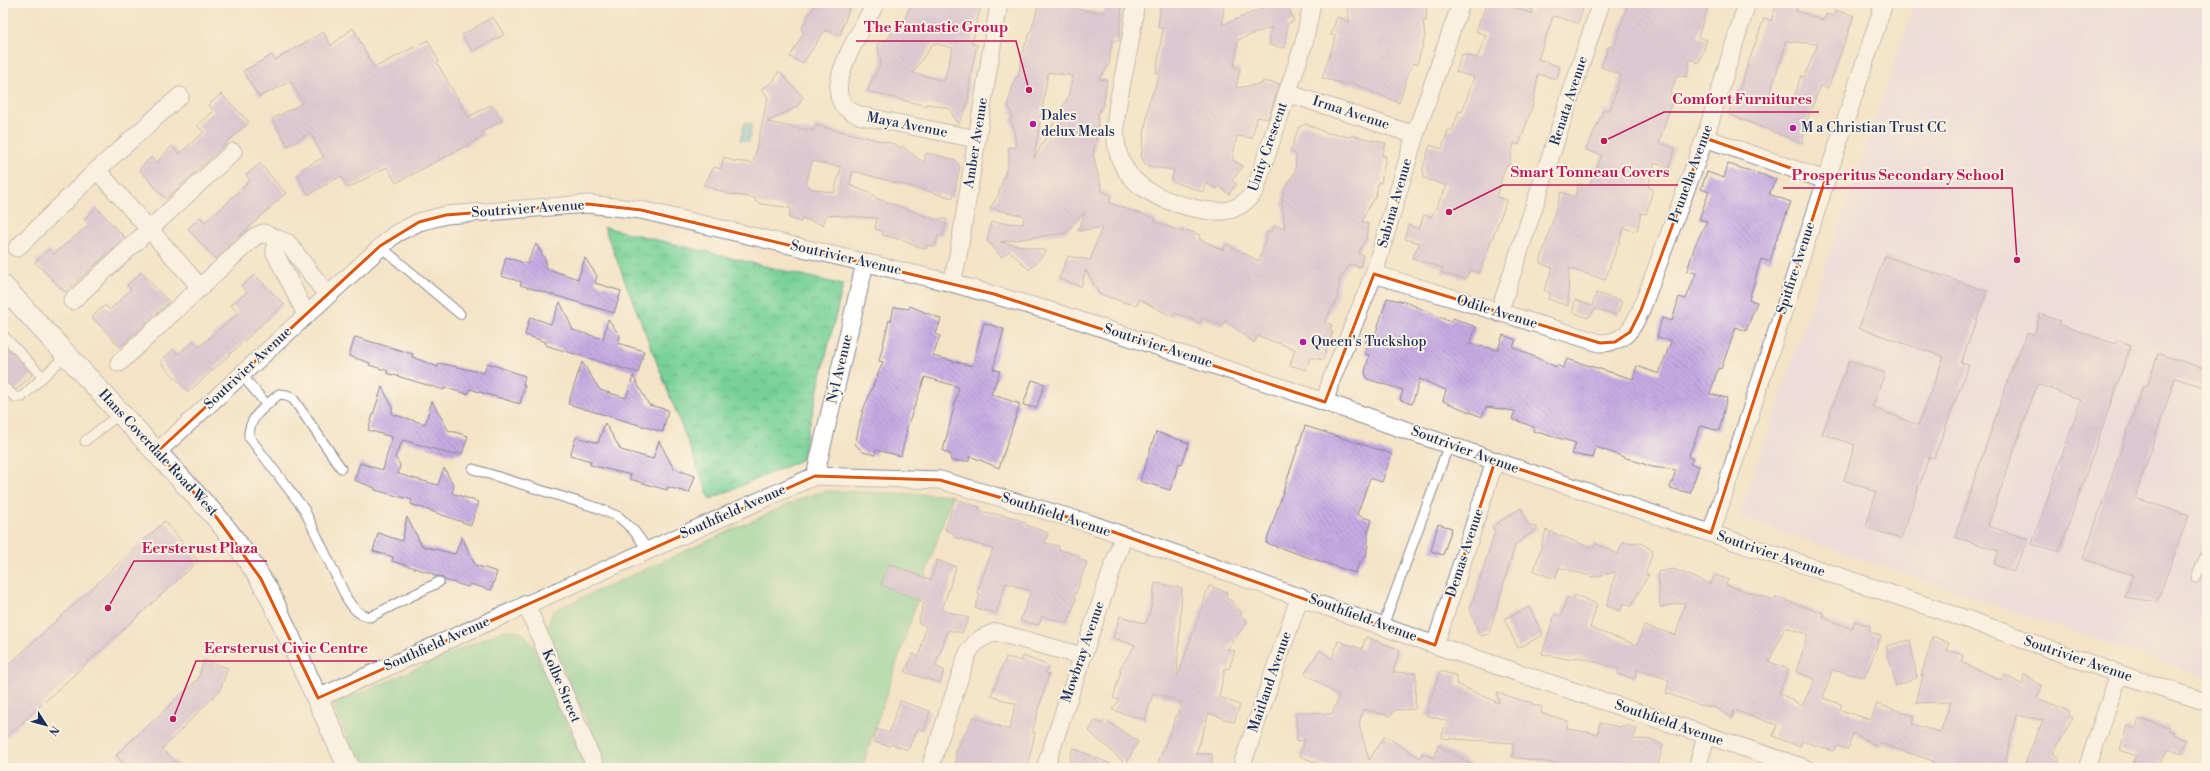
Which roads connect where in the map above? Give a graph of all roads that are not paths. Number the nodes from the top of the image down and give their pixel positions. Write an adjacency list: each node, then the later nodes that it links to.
1 (876, 3): 13 (street, Maya Avenue)
2 (999, 3): 13 (street, Amber Avenue)
3 (1135, 3): 9 (street, Unity Crescent)
4 (1312, 3): 9 (street, Unity Crescent)
5 (1461, 3): 11 (street, Sabina Avenue)
6 (1601, 3): 28 (street, Renata Avenue)
7 (1747, 3): 12 (street, Prunella Avenue)
8 (1884, 3): 16 (street, Spitfire Avenue)
9 (1287, 93): 11 (street, Irma Avenue)
10 (180, 96): 15 (street)
11 (1415, 135): 22 (street, Sabina Avenue)
12 (1704, 138): 16 (street); 32 (street, Prunella Avenue)
13 (976, 139): 23 (street, Amber Avenue)
14 (233, 152): 17 (street)
15 (97, 170): 17 (street); 20 (street)
16 (1825, 180): 48 (street, Spitfire Avenue)
17 (149, 229): 25 (street); 27 (street)
18 (276, 239): 25 (street); 26 (street); 29 (street)
19 (380, 246): 21 (street, Soutrivier Avenue); 26 (street, Soutrivier Avenue); 30 (lane)
20 (17, 248)
21 (865, 263): 23 (street, Soutrivier Avenue); 47 (street, Nyl Avenue)
22 (1374, 274): 28 (street, Odile Avenue); 38 (street, Sabina Avenue)
23 (952, 283): 38 (street, Soutrivier Avenue)
24 (3, 286): 33 (street, Hans Coverdale Road West)
25 (201, 288): 34 (street)
26 (327, 295): 29 (street, Soutrivier Avenue)
27 (72, 301)
28 (1499, 313): 32 (street, Odile Avenue)
29 (306, 314): 35 (street, Soutrivier Avenue)
30 (460, 314)
31 (3, 334): 36 (lane)
32 (1621, 339)
33 (66, 355): 36 (lane); 40 (street, Hans Coverdale Road West)
34 (119, 363)
35 (241, 374): 39 (lane); 43 (street, Soutrivier Avenue)
36 (43, 377): 37 (lane)
37 (3, 386)
38 (1325, 402): 42 (street, Soutrivier Avenue)
39 (267, 406): 45 (lane); 53 (lane)
40 (120, 413): 41 (lane); 43 (street, Hans Coverdale Road West)
41 (85, 441)
42 (1449, 444): 44 (street, Soutrivier Avenue); 56 (lane)
43 (157, 452): 60 (street, Hans Coverdale Road West)
44 (1495, 461): 48 (street, Soutrivier Avenue); 57 (street, Demas Avenue)
45 (341, 468)
46 (473, 469): 50 (lane)
47 (815, 476): 49 (street, Southfield Avenue); 50 (street, Southfield Avenue)
48 (1711, 533): 59 (street, Soutrivier Avenue)
49 (1123, 536): 54 (street, Southfield Avenue); 58 (street, Mowbray Avenue)
50 (648, 550): 55 (street, Southfield Avenue)
51 (2207, 551): 52 (lane)
52 (2196, 578)
53 (439, 582)
54 (1300, 596): 56 (street, Southfield Avenue); 67 (street, Maitland Avenue)
55 (526, 604): 60 (street, Southfield Avenue); 64 (street, Kolbe Street)
56 (1383, 626): 57 (street, Southfield Avenue)
57 (1435, 645): 62 (street, Southfield Avenue)
58 (1082, 656): 65 (street); 66 (street, Mowbray Avenue)
59 (2119, 674): 61 (street, Soutrivier Avenue); 70 (street)
60 (318, 698): 63 (street, Hans Coverdale Road West)
61 (2207, 702)
62 (1706, 737): 68 (street); 69 (street, Southfield Avenue)
63 (349, 768)
64 (596, 768)
65 (930, 768)
66 (1045, 768)
67 (1240, 768)
68 (1697, 768)
69 (1805, 768)
70 (2087, 768)

